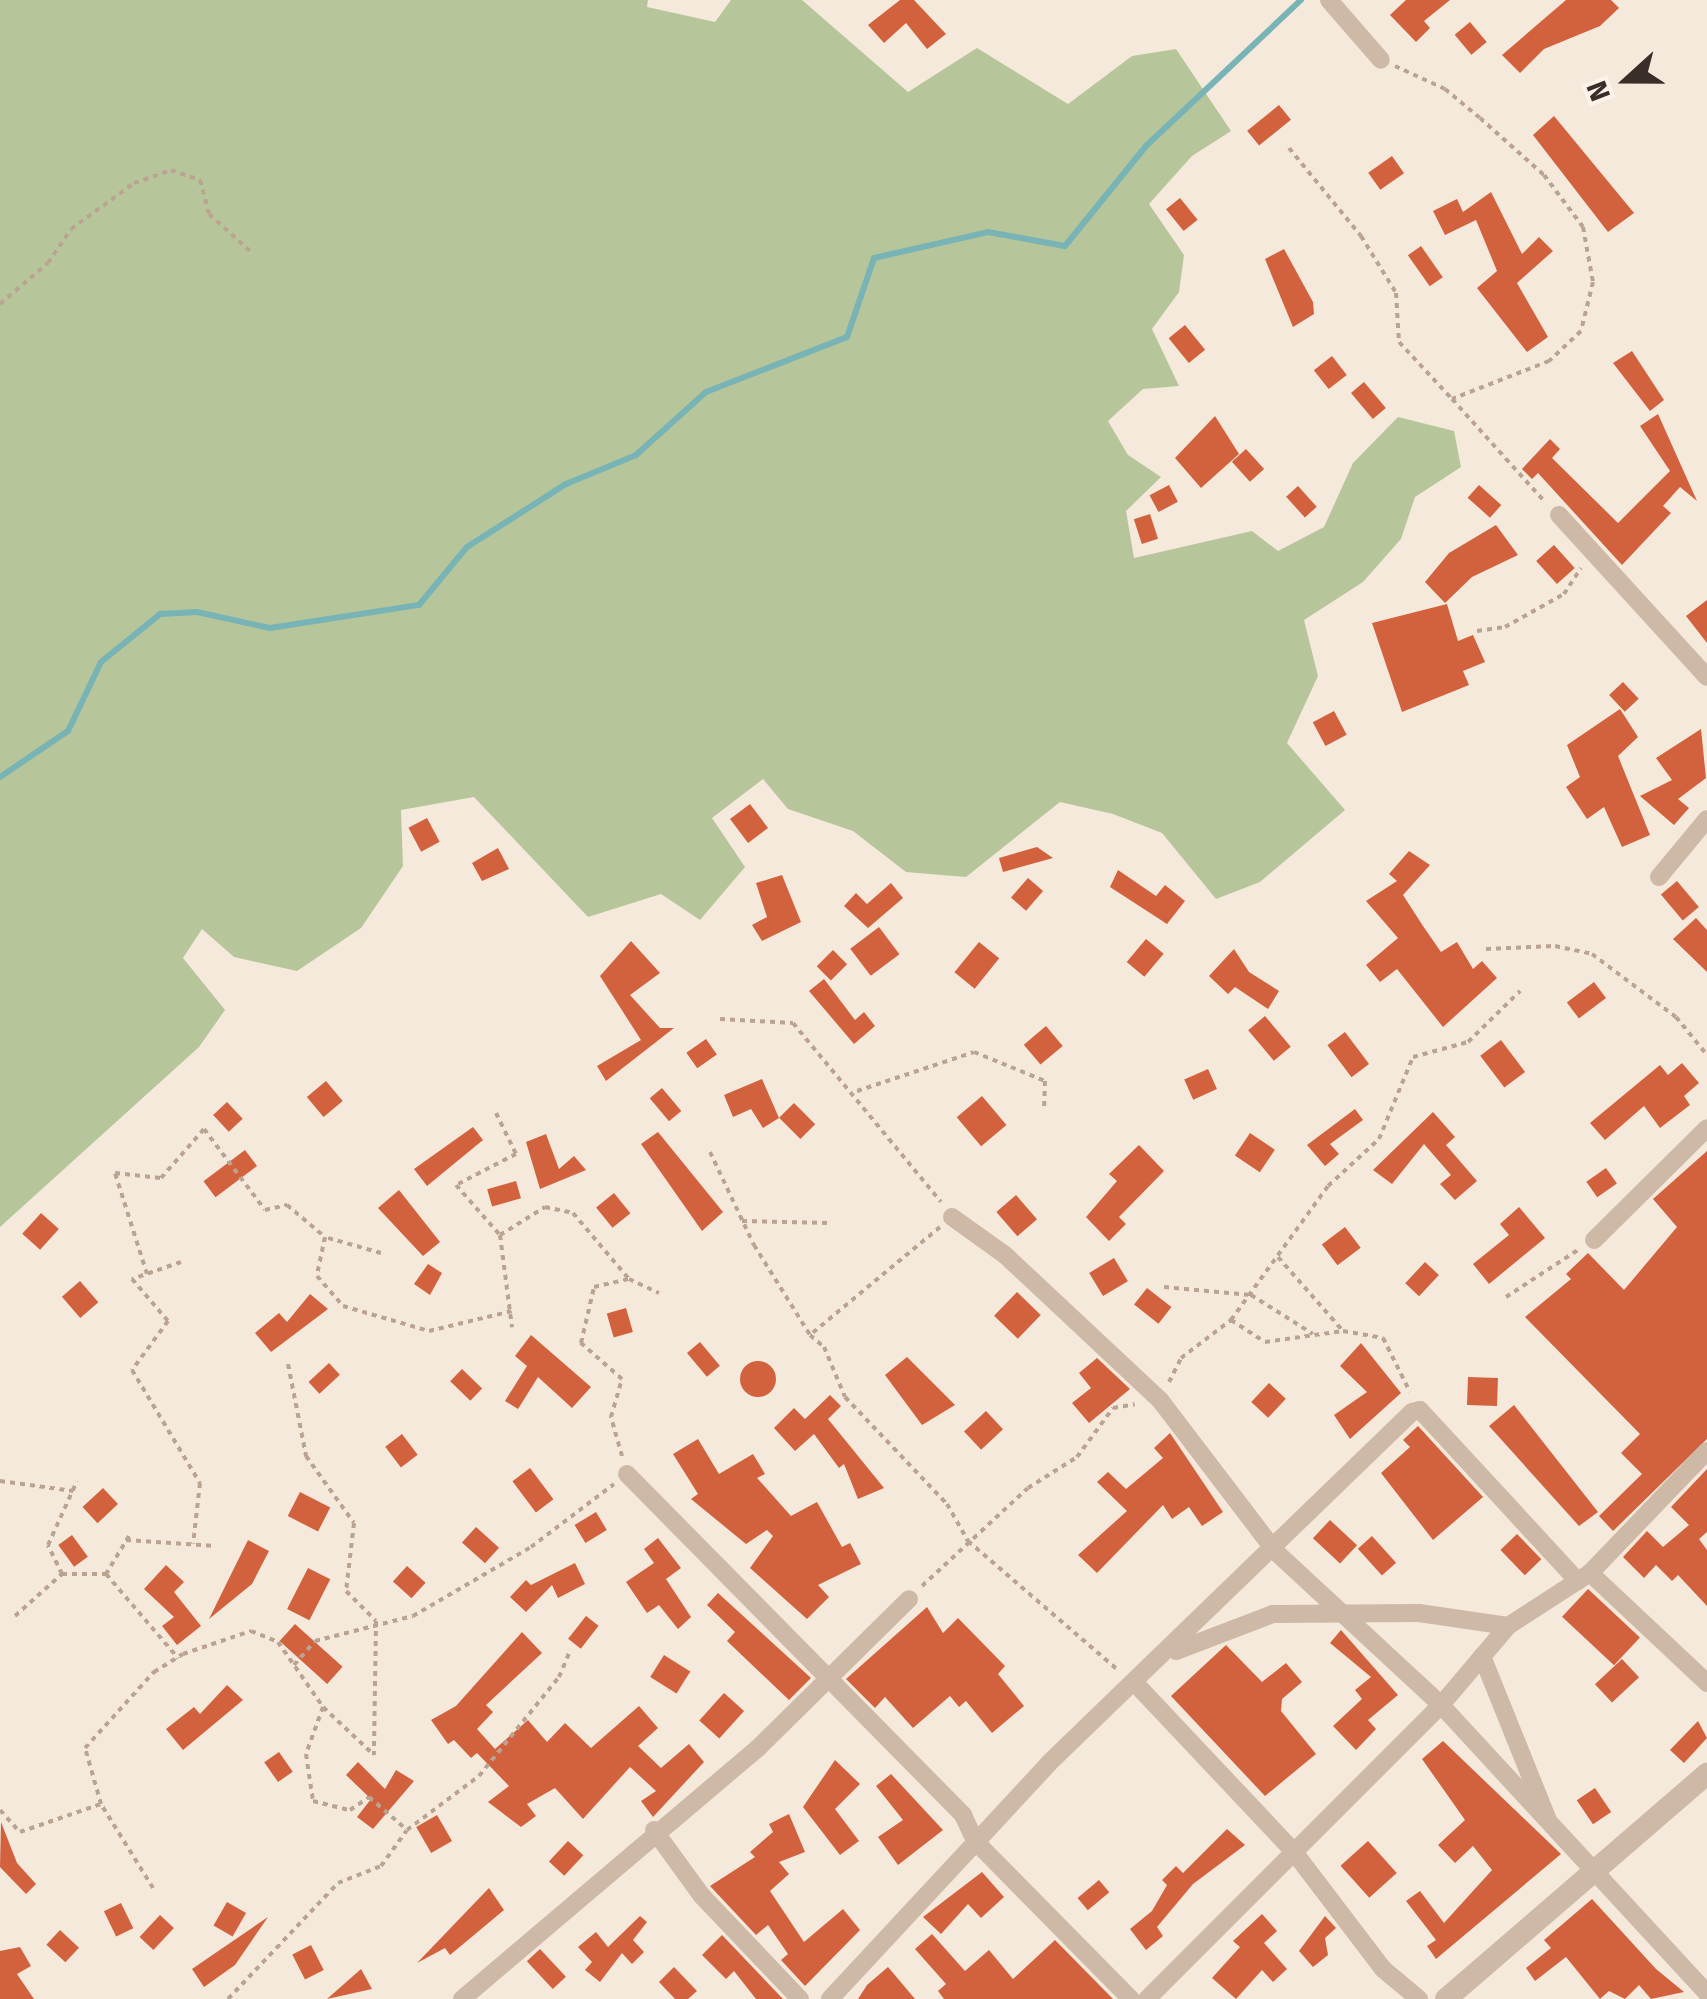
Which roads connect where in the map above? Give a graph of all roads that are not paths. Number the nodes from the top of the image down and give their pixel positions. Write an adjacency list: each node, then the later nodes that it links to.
1 (1330, 0): 2 (street)
2 (1381, 60)
3 (1559, 515): 4 (street)
4 (1707, 676)
5 (1707, 819): 6 (street)
6 (1659, 877)
7 (1707, 1128): 9 (street)
8 (952, 1216): 12 (street)
9 (1594, 1240)
10 (1707, 1451): 13 (street)
11 (626, 1474): 21 (street)
12 (1276, 1552): 13 (street); 15 (street); 18 (street)
13 (1584, 1577): 16 (street); 20 (street)
14 (910, 1598): 21 (street)
15 (1339, 1612): 16 (street); 18 (street); 22 (street)
16 (1508, 1626): 17 (street)
17 (1482, 1656): 22 (street); 24 (street)
18 (1158, 1659): 19 (street)
19 (1134, 1682): 26 (street); 27 (street)
20 (1707, 1682)
21 (827, 1683): 25 (street); 26 (street)
22 (1441, 1705): 24 (street); 27 (street)
23 (1707, 1774): 28 (street)
24 (1551, 1828): 28 (street)
25 (654, 1830): 30 (street); 31 (street)
26 (974, 1841): 32 (street); 33 (street)
27 (1294, 1852): 34 (street); 35 (street)
28 (1592, 1874): 29 (street); 36 (street)
29 (1707, 1993)
30 (462, 1999)
31 (800, 1999)
32 (830, 1999)
33 (1131, 1999)
34 (1147, 1999)
35 (1419, 1999)
36 (1446, 1999)

